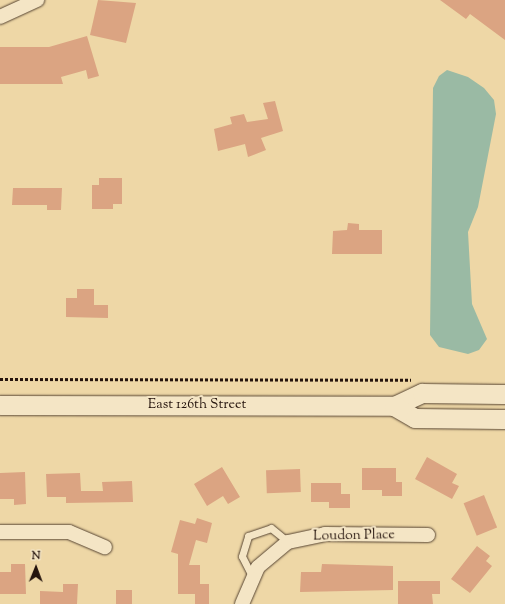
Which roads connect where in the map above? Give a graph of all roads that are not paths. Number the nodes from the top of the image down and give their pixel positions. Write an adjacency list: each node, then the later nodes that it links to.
1 (37, 0): 2 (street)
2 (0, 17)
3 (505, 394): 5 (main road, East 126th Street)
4 (0, 405): 5 (main road, East 126th Street)
5 (394, 406): 6 (main road, East 126th Street)
6 (505, 419)
7 (0, 532): 10 (street)
8 (428, 535): 9 (street, Loudon Place)
9 (288, 542): 11 (street, Loudon Place); 11 (lane)
10 (105, 547)
11 (252, 576): 12 (street, Loudon Place)
12 (242, 604)

